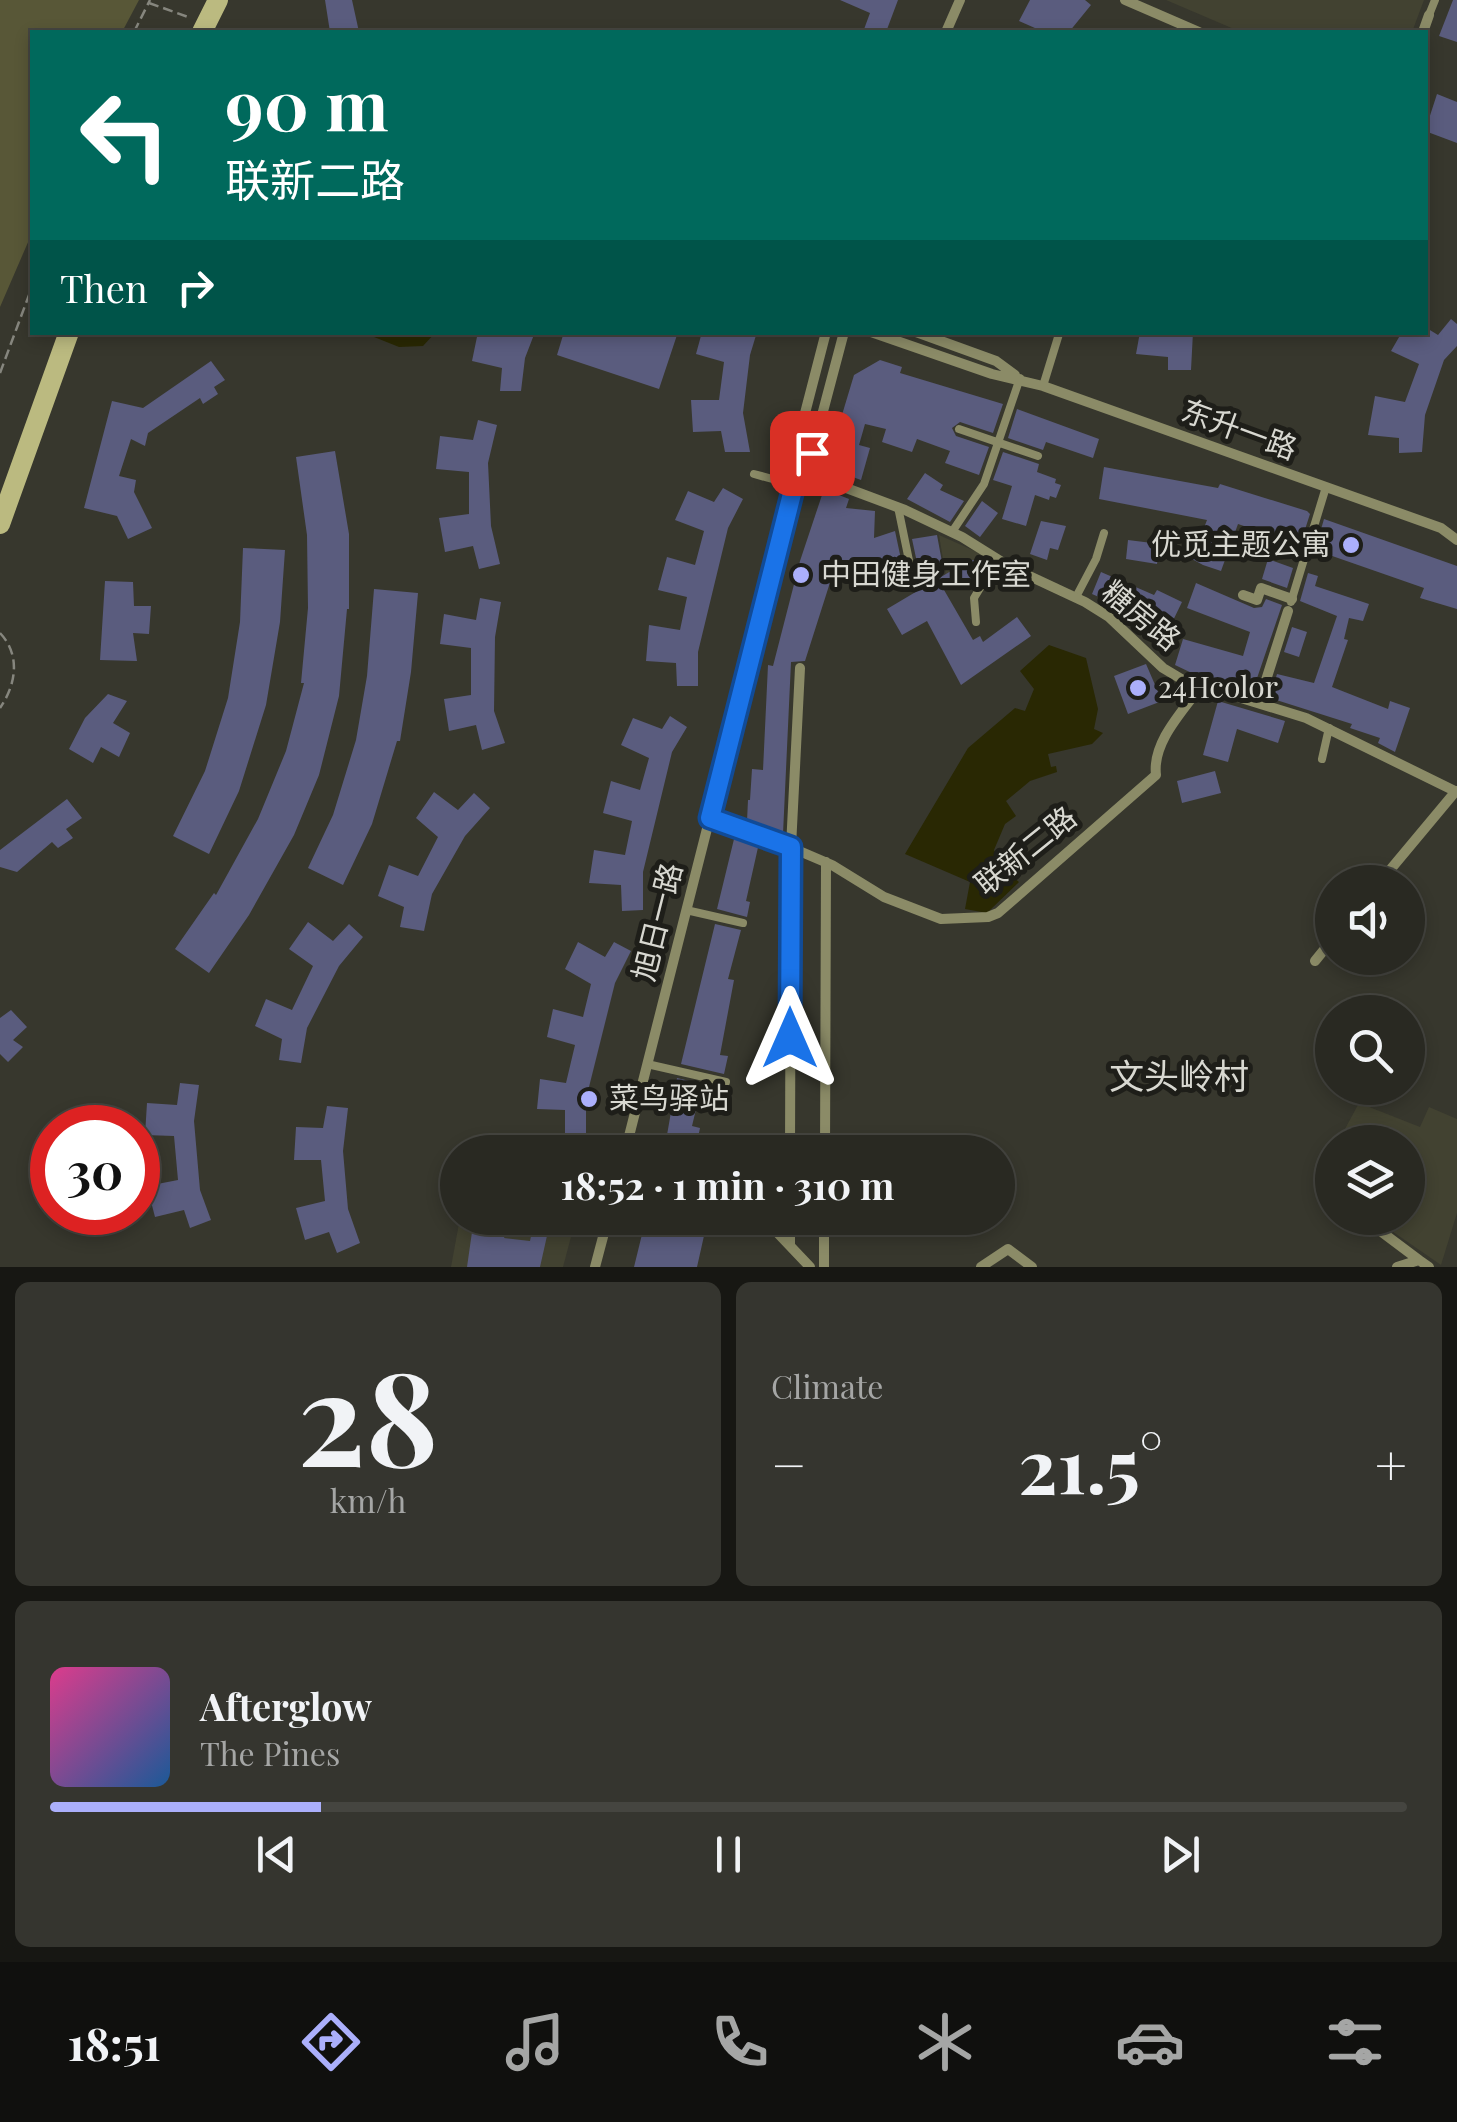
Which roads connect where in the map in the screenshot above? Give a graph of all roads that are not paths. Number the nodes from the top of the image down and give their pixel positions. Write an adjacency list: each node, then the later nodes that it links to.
1 (218, 0): 6 (main road)
2 (960, 0): 7 (street)
3 (1125, 0): 8 (street)
4 (1435, 0): 5 (lane)
5 (1430, 15): 9 (street)
6 (204, 28)
7 (947, 30)
8 (1193, 30)
9 (1423, 30)
10 (68, 335): 26 (main road)
11 (825, 335): 21 (street, 旭日一路)
12 (843, 335): 21 (street, 旭日一路)
13 (880, 335): 16 (street, 东升一路)
14 (924, 335): 16 (street, 东升一路)
15 (1059, 335): 17 (lane)
16 (1020, 378): 17 (street, 东升一路); 19 (lane)
17 (1043, 386): 24 (street, 东升一路)
18 (960, 428): 19 (lane)
19 (998, 442): 20 (lane); 29 (lane)
20 (1038, 456)
21 (798, 470): 23 (street, 旭日一路); 25 (street, 糖房路)
22 (754, 474): 23 (lane)
23 (794, 485): 45 (street, 旭日一路)
24 (1326, 487): 27 (street, 东升一路); 36 (lane)
25 (898, 507): 29 (street, 糖房路); 33 (lane)
26 (0, 524)
27 (1441, 528): 28 (street, 东升一路); 31 (street, 东升一路)
28 (1457, 528)
29 (952, 532): 32 (street, 糖房路)
30 (1104, 533): 35 (lane)
31 (1457, 540)
32 (996, 560): 35 (street, 糖房路); 38 (lane)
33 (912, 574)
34 (1243, 595): 36 (street)
35 (1076, 597): 40 (street, 糖房路)
36 (1292, 598): 37 (lane)
37 (1288, 612): 41 (street)
38 (976, 622)
39 (800, 668): 46 (street)
40 (1201, 686): 41 (street, 糖房路); 47 (street, 联新二路)
41 (1259, 702): 42 (street, 糖房路)
42 (1328, 728): 43 (lane); 44 (street, 糖房路)
43 (1322, 759)
44 (1456, 792): 48 (street)
45 (710, 818): 46 (street, 联新二路); 49 (street, 旭日一路)
46 (791, 847): 47 (street, 联新二路); 54 (street)
47 (826, 862): 55 (street)
48 (1394, 865)
49 (686, 910): 50 (lane); 51 (street, 旭日一路)
50 (743, 923)
51 (647, 1064): 52 (lane); 53 (street, 旭日一路)
52 (726, 1082)
53 (629, 1135)
54 (790, 1135)
55 (824, 1135)
56 (604, 1235): 63 (street)
57 (780, 1235): 61 (street)
58 (790, 1235): 61 (street)
59 (824, 1235): 65 (street)
60 (1386, 1235): 62 (street)
61 (790, 1246): 64 (street)
62 (1424, 1263): 68 (street)
63 (596, 1267)
64 (810, 1267)
65 (824, 1267)
66 (981, 1267): 67 (street)
67 (1032, 1267)
68 (1397, 1267)

